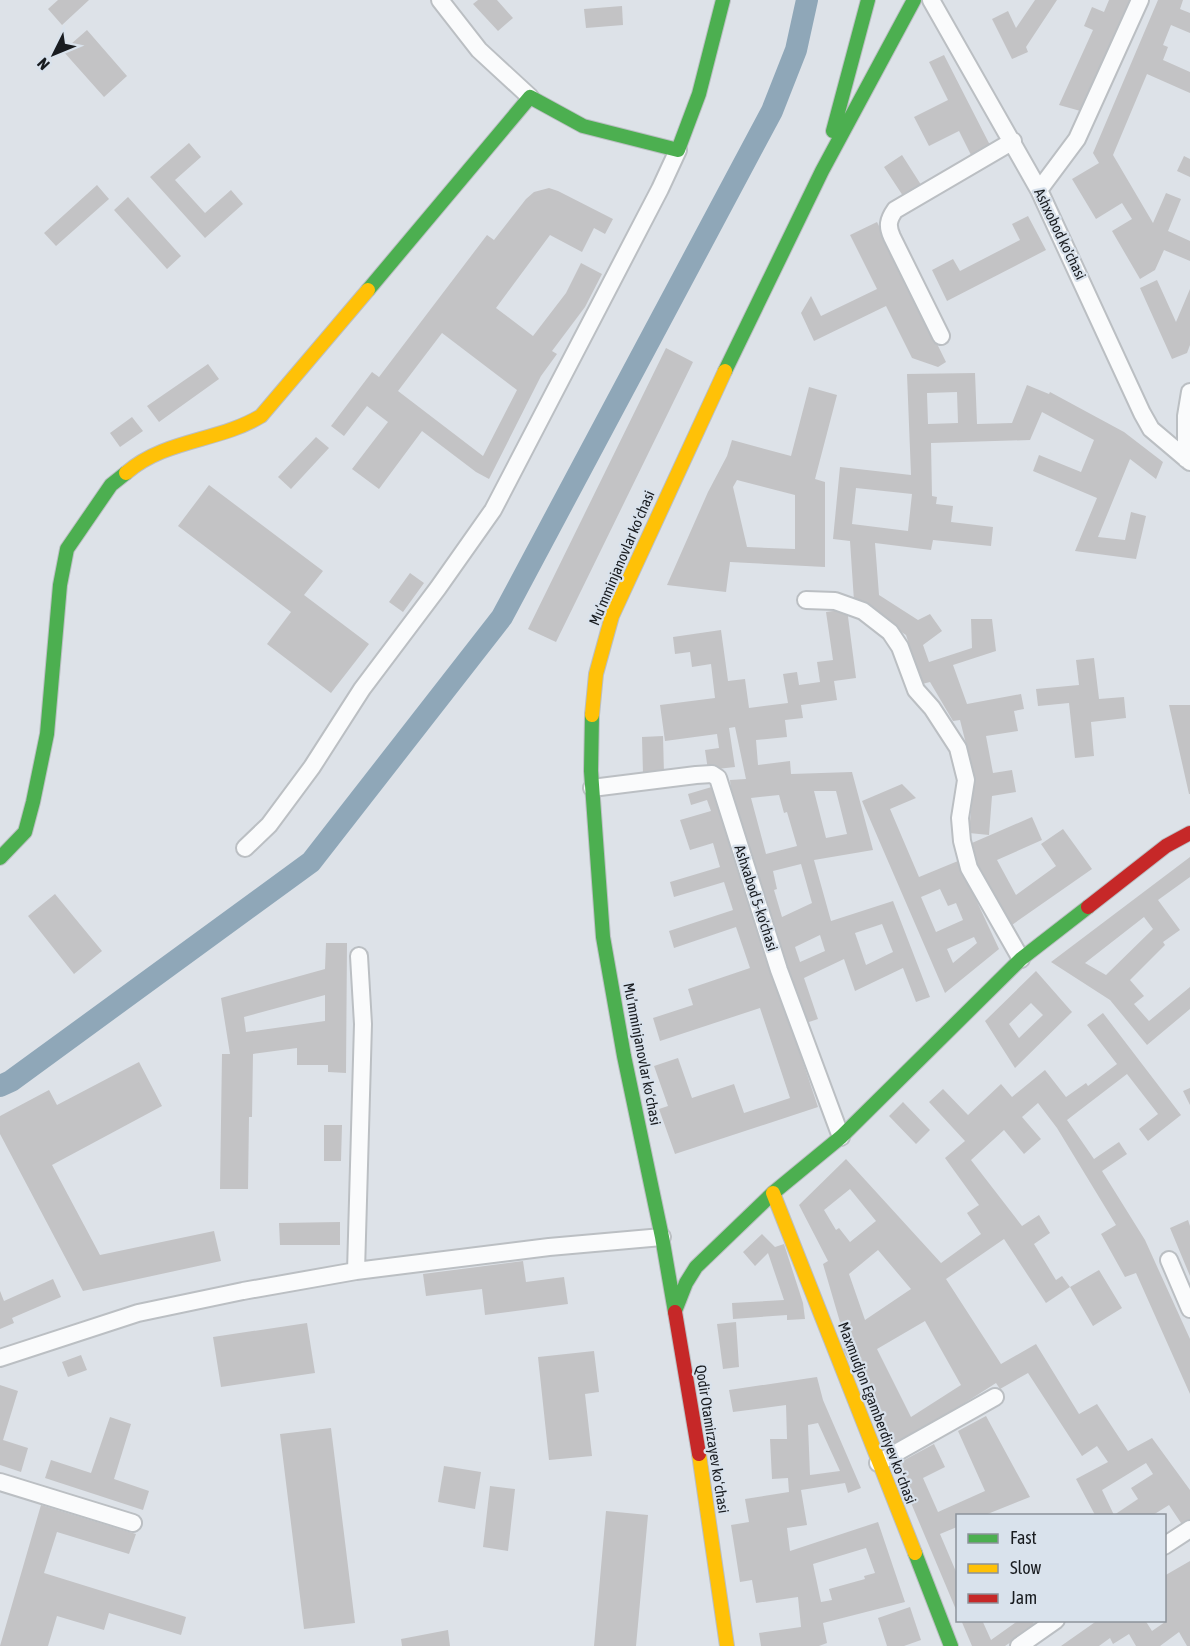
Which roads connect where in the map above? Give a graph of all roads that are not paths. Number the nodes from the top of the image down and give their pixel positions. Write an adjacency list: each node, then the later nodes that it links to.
1 (440, 0): 7 (street)
2 (723, 0): 9 (main road)
3 (868, 0): 10 (main road, Mu’mminjanovlar ko‘chasi)
4 (914, 0): 10 (main road, Mu’mminjanovlar ko‘chasi)
5 (931, 0): 8 (street, Ashxobod ko'chasi)
6 (1140, 0): 11 (street)
7 (530, 97): 9 (main road); 19 (main road)
8 (1013, 141): 11 (street, Ashxobod ko'chasi); 12 (street)
9 (678, 150): 18 (street)
10 (822, 171): 16 (main road, Mu’mminjanovlar ko‘chasi)
11 (1040, 190): 14 (street, Ashxobod ko'chasi)
12 (941, 336)
13 (1190, 392): 14 (street)
14 (1188, 461)
15 (806, 600): 21 (street)
16 (592, 788): 22 (street, Ashxabod 5-ko'chasi); 24 (main road, Mu’mminjanovlar ko‘chasi)
17 (1190, 833): 21 (main road)
18 (245, 848)
19 (0, 858)
20 (359, 956): 26 (street)
21 (1021, 959): 22 (main road)
22 (841, 1137): 23 (main road)
23 (773, 1193): 28 (main road); 31 (main road, Maxmudjon Egamberdiyev koʻchasi)
24 (662, 1237): 26 (street); 28 (main road, Qodir Otamirzayev koʻchasi)
25 (1169, 1260): 27 (street)
26 (356, 1271): 29 (street)
27 (1190, 1309)
28 (675, 1311): 37 (main road, Qodir Otamirzayev koʻchasi)
29 (0, 1358)
30 (995, 1397): 31 (street)
31 (878, 1463): 38 (main road, Maxmudjon Egamberdiyev koʻchasi)
32 (0, 1482): 33 (street)
33 (133, 1523)
34 (1190, 1529): 35 (street)
35 (1166, 1545)
36 (1053, 1622): 39 (street)
37 (727, 1646)
38 (951, 1646)
39 (1019, 1646)

